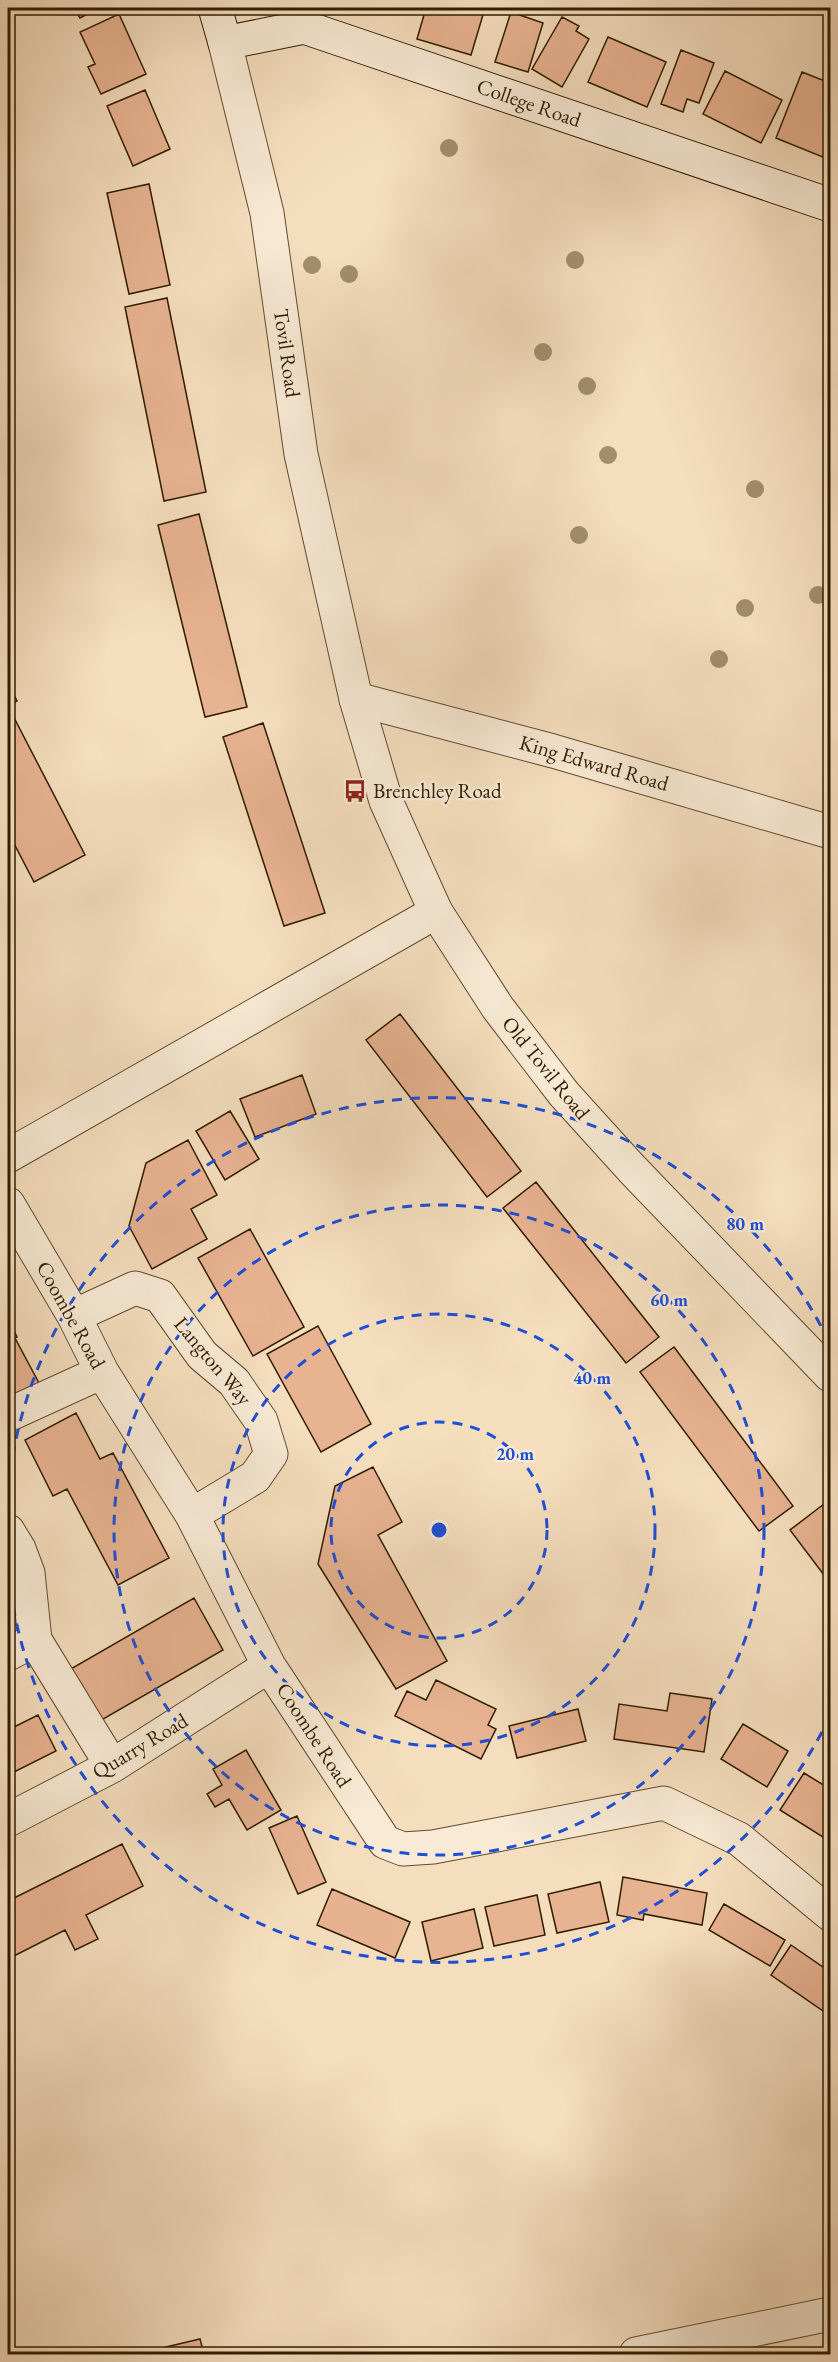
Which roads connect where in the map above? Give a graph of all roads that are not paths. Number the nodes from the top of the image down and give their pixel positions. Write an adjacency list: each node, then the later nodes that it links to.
1 (215, 8): 2 (street, Tovil Road)
2 (225, 43): 3 (street, College Road); 4 (street, Tovil Road)
3 (831, 205)
4 (356, 699): 5 (street, King Edward Road); 6 (street, Old Tovil Road)
5 (831, 832)
6 (436, 912): 7 (street); 11 (street, Old Tovil Road)
7 (8, 1156)
8 (8, 1204): 9 (street, Coombe Road)
9 (74, 1316): 10 (street, Coombe Road); 13 (street, Langton Way)
10 (102, 1372): 12 (street); 13 (street, Coombe Road)
11 (831, 1375)
12 (8, 1415)
13 (192, 1515): 16 (street, Coombe Road)
14 (8, 1531): 15 (street)
15 (21, 1647): 17 (street)
16 (269, 1666): 17 (street, Quarry Road); 19 (street, Coombe Road)
17 (112, 1766): 18 (street, Quarry Road)
18 (8, 1820)
19 (831, 1914)
20 (831, 2314): 21 (street)
21 (636, 2355)

